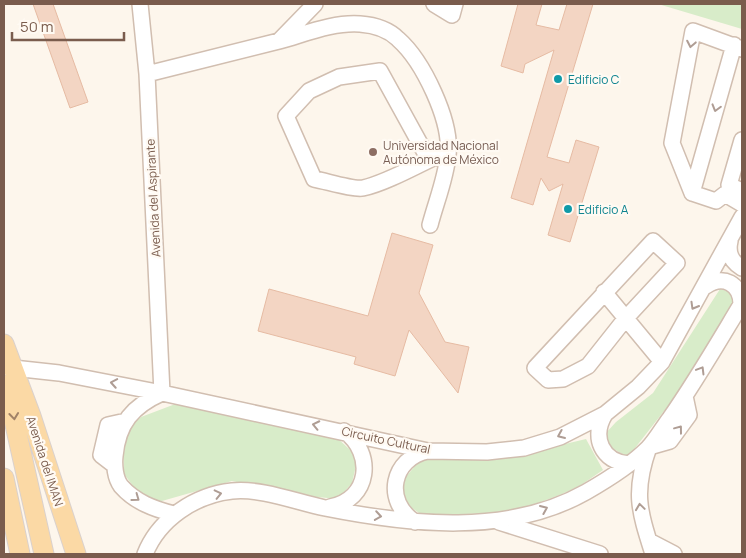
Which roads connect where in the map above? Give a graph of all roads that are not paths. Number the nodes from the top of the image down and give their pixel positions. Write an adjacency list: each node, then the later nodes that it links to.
1 (140, 4): 7 (street, Avenida del Aspirante)
2 (314, 4): 5 (street)
3 (434, 4): 4 (street)
4 (455, 4)
5 (279, 41): 7 (street); 9 (street)
6 (738, 47): 12 (street, one-way to 12); 12 (street, one-way to 12)
7 (147, 74): 25 (street, Avenida del Aspirante)
8 (742, 140): 11 (street)
9 (448, 151): 10 (street); 15 (street)
10 (429, 160): 10 (street)
11 (742, 191)
12 (692, 193): 13 (street)
13 (742, 204)
14 (742, 217): 16 (street, Circuito Cultural)
15 (430, 224)
16 (730, 240): 17 (street); 18 (street, Circuito Cultural)
17 (742, 268)
18 (706, 286): 20 (street); 23 (street, Circuito Cultural, one-way to 23)
19 (604, 292): 21 (street); 21 (street); 21 (street)
20 (742, 303): 28 (street, one-way to 20)
21 (626, 318): 23 (street)
22 (4, 344): 24 (main road, Avenida del IMAN)
23 (662, 362): 26 (street, Circuito Cultural)
24 (9, 367): 25 (street, Circuito Cultural, one-way to 24); 38 (main road, Avenida del IMAN, one-way to 38); 39 (main road, Avenida del IMAN)
25 (162, 392): 27 (street, Circuito Cultural, one-way to 25); 33 (street, one-way to 33)
26 (605, 414): 29 (street, Circuito Cultural, one-way to 29); 30 (street)
27 (343, 430): 29 (street, Circuito Cultural); 32 (street)
28 (649, 447): 30 (street); 36 (street, one-way to 28)
29 (428, 451): 34 (street)
30 (629, 464): 35 (street, one-way to 30)
31 (4, 478): 37 (main road)
32 (326, 508): 33 (street, one-way to 32); 34 (street, one-way to 34)
33 (174, 514): 40 (street)
34 (415, 522): 35 (street)
35 (497, 522): 41 (street)
36 (651, 548): 42 (street)
37 (20, 554)
38 (44, 554)
39 (76, 554)
40 (145, 554)
41 (600, 554)
42 (674, 554)

